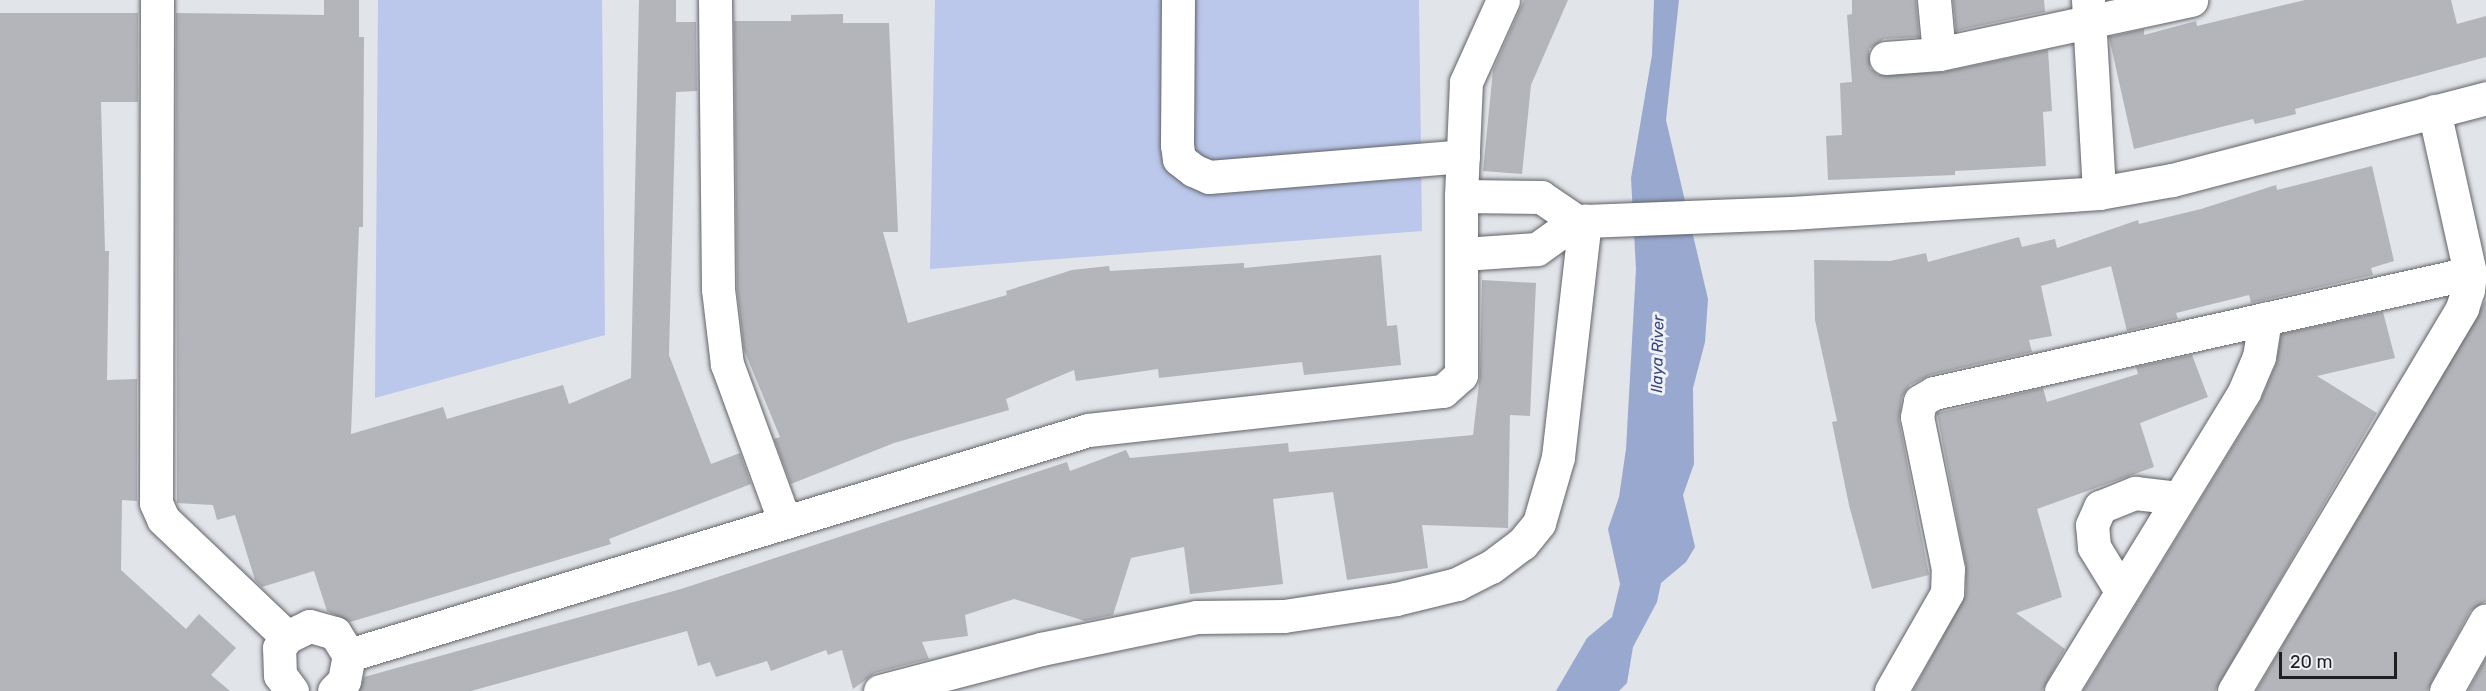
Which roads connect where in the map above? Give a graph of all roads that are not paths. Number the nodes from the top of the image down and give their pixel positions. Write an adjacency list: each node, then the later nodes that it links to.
1 (157, 0): 23 (street)
2 (715, 0): 20 (street)
3 (1178, 0): 12 (street)
4 (1503, 0): 12 (street)
5 (1934, 0): 8 (street)
6 (2191, 0): 7 (street)
7 (2089, 12): 8 (street); 13 (street)
8 (1939, 54): 9 (street)
9 (1886, 58)
10 (2486, 99): 11 (street)
11 (2434, 111): 13 (street); 17 (street)
12 (1463, 156): 14 (street)
13 (2099, 193): 15 (street)
14 (1461, 196): 15 (street); 16 (street)
15 (1586, 221): 16 (street); 27 (street)
16 (1464, 254): 20 (street)
17 (2470, 273): 18 (street); 30 (street)
18 (2265, 318): 19 (street); 28 (street)
19 (2178, 498): 21 (street); 21 (street)
20 (784, 520): 24 (street)
21 (2121, 591): 29 (street)
22 (2486, 620): 31 (street)
23 (287, 637): 24 (street); 25 (street)
24 (349, 655): 26 (street)
25 (292, 691)
26 (334, 691)
27 (880, 691)
28 (1891, 691)
29 (2061, 691)
30 (2234, 691)
31 (2446, 691)

